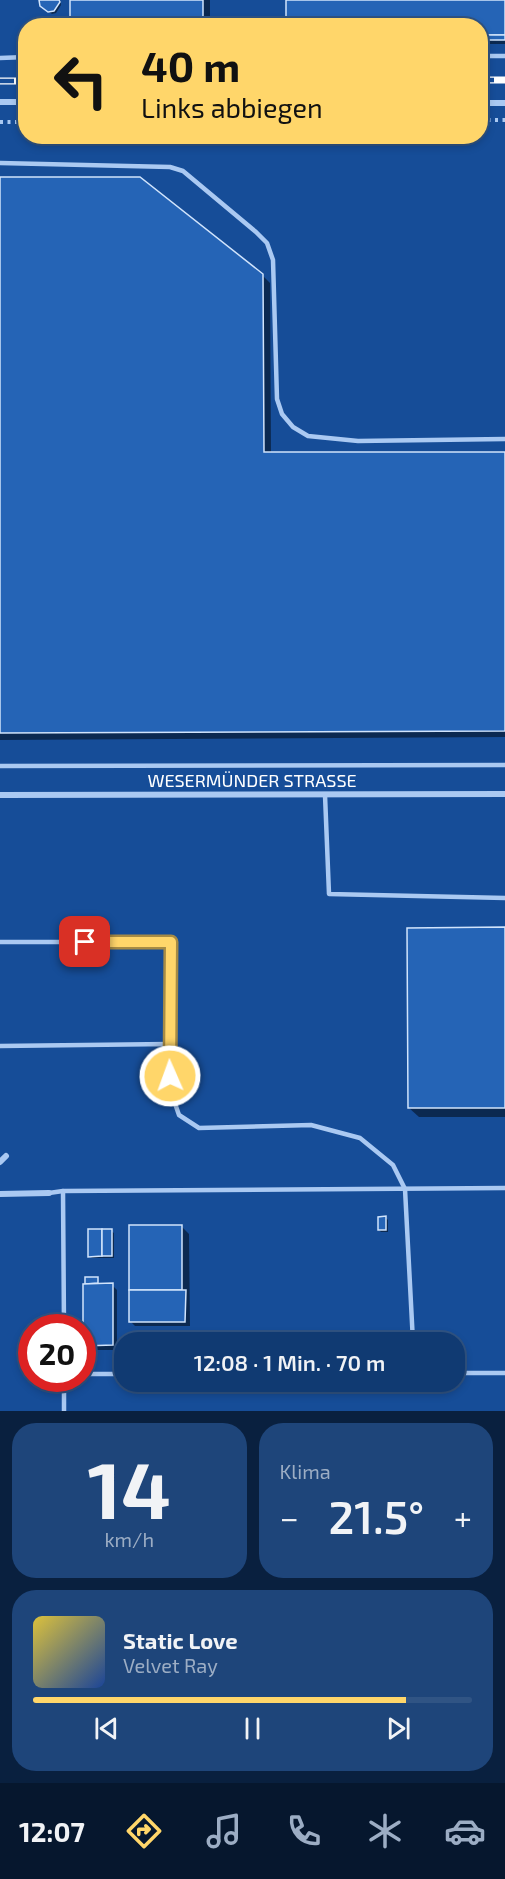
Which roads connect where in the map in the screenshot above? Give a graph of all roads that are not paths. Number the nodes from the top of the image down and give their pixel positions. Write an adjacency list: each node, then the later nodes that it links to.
1 (488, 56): 2 (lane)
2 (505, 56)
3 (18, 57): 4 (lane)
4 (0, 58)
5 (0, 102): 6 (street)
6 (18, 102)
7 (488, 103): 8 (street)
8 (505, 103)
9 (0, 163): 10 (lane)
10 (505, 439)
11 (505, 765): 12 (lane)
12 (0, 766)
13 (505, 794): 15 (street, WESERMÜNDER STRASSE)
14 (0, 795): 15 (street, WESERMÜNDER STRASSE)
15 (325, 795): 16 (lane)
16 (505, 898)
17 (0, 942): 18 (lane)
18 (169, 1044): 19 (lane); 23 (lane)
19 (0, 1046)
20 (6, 1156): 21 (street)
21 (0, 1162)
22 (505, 1188): 23 (lane)
23 (405, 1189): 24 (lane); 28 (lane)
24 (63, 1191): 25 (lane); 27 (lane)
25 (49, 1193): 26 (street)
26 (0, 1194)
27 (64, 1314)
28 (412, 1332)
29 (465, 1373): 30 (lane)
30 (505, 1373)
31 (96, 1374): 32 (lane)
32 (114, 1374)
33 (64, 1392): 34 (lane)
34 (64, 1411)

